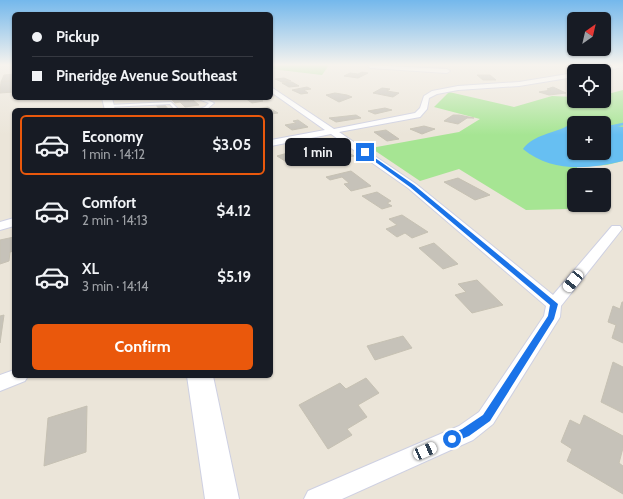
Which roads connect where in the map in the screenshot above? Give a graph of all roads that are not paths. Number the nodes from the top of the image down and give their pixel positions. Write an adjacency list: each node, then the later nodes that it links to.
1 (439, 88): 7 (street)
2 (273, 90): 7 (street)
3 (204, 100): 6 (lane)
4 (108, 104): 5 (lane)
5 (175, 108)
6 (206, 108)
7 (335, 132): 8 (street); 12 (street)
8 (273, 144)
9 (12, 223): 10 (street)
10 (0, 226)
11 (616, 229): 12 (street)
12 (554, 304): 17 (street)
13 (14, 378): 15 (street)
14 (200, 378): 16 (main road)
15 (0, 383)
16 (222, 499)
17 (316, 499)

